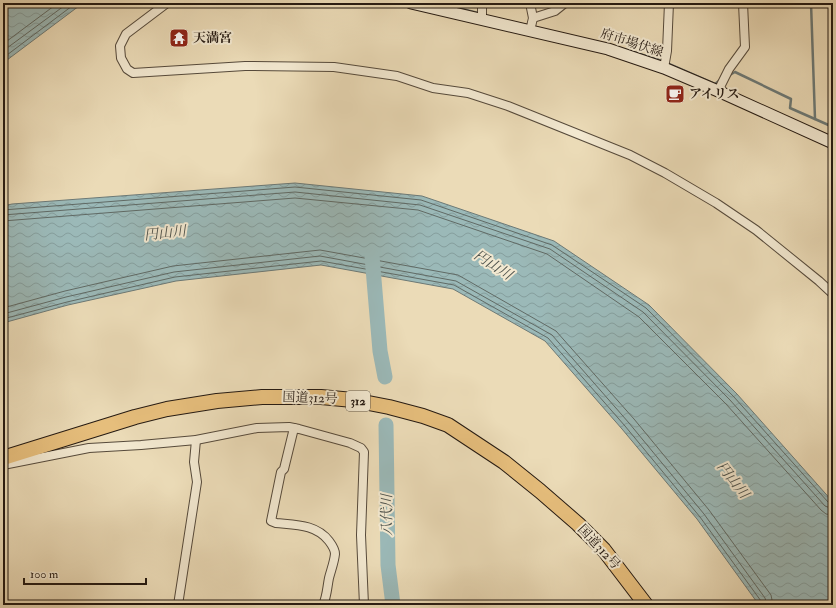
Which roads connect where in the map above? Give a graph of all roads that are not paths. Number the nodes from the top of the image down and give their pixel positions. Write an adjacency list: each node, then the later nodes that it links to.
1 (167, 3): 14 (street)
2 (411, 3): 9 (main road, 府市場伏線)
3 (482, 3): 9 (street)
4 (530, 3): 8 (street)
5 (564, 3): 8 (street)
6 (669, 3): 11 (street)
7 (743, 3): 12 (street)
8 (533, 18): 10 (street)
9 (482, 20): 10 (main road, 府市場伏線)
10 (530, 31): 11 (main road, 府市場伏線)
11 (664, 68): 12 (main road, 府市場伏線)
12 (718, 91): 13 (main road, 府市場伏線)
13 (833, 143)
14 (833, 294)
15 (294, 428): 16 (street); 20 (street); 21 (street)
16 (196, 440): 18 (street); 19 (street)
17 (3, 458): 22 (highway, 国道312号 / 312)
18 (3, 466)
19 (178, 605)
20 (323, 605)
21 (364, 605)
22 (646, 605)

